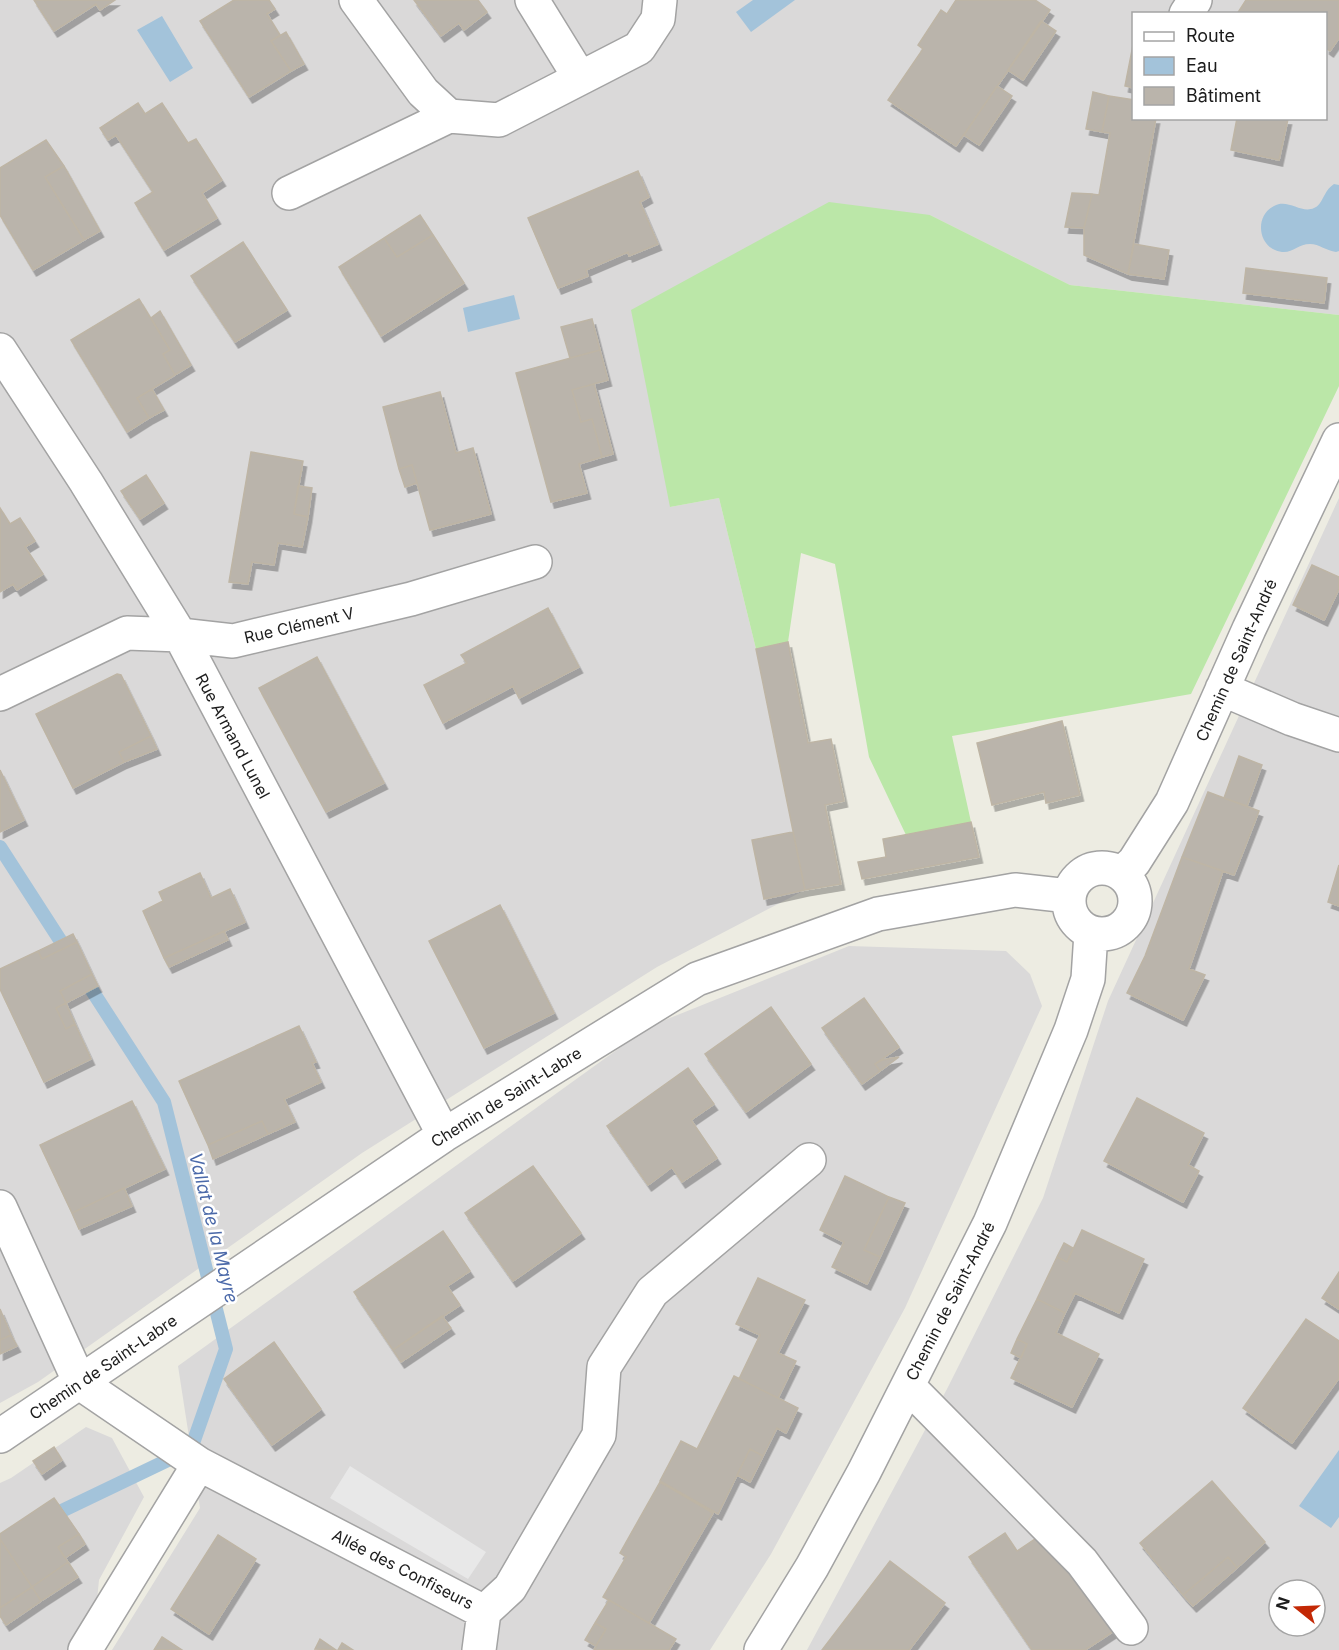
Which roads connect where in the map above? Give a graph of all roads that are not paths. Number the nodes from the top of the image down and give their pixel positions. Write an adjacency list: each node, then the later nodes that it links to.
1 (356, 0): 5 (street)
2 (532, 0): 4 (street)
3 (660, 0): 4 (street)
4 (580, 78): 5 (street)
5 (449, 116): 6 (street)
6 (289, 193)
7 (0, 350): 11 (street, Rue Armand Lunel)
8 (1339, 440): 9 (street, Chemin de Saint-André)
9 (1329, 485): 12 (street, Chemin de Saint-André)
10 (535, 562): 11 (street, Rue Clément V)
11 (180, 635): 13 (street, Rue Clément V); 18 (street, Rue Armand Lunel)
12 (1222, 689): 14 (street); 15 (street, Chemin de Saint-André)
13 (0, 694)
14 (1339, 735)
15 (1122, 873): 16 (street); 17 (street)
16 (1069, 896): 17 (street); 18 (street, Chemin de Saint-Labre)
17 (1091, 933): 22 (street, Chemin de Saint-André)
18 (444, 1135): 21 (street, Chemin de Saint-Labre)
19 (809, 1160): 25 (street, Allée des Confiseurs)
20 (0, 1207): 21 (street)
21 (80, 1383): 23 (street, Chemin de Saint-Labre); 24 (street, Allée des Confiseurs)
22 (908, 1386): 26 (street); 29 (street, Chemin de Saint-André)
23 (0, 1436)
24 (199, 1464): 25 (street, Allée des Confiseurs); 27 (street)
25 (484, 1612): 28 (street)
26 (1131, 1628)
27 (85, 1650)
28 (479, 1650)
29 (761, 1650)

